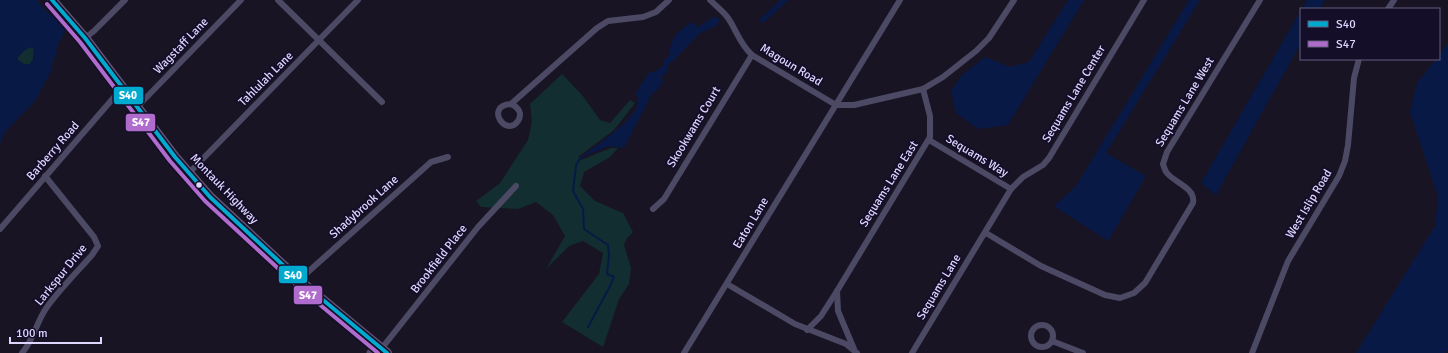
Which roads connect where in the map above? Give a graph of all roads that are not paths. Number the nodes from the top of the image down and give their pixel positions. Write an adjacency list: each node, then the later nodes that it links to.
1 (52, 0): 12 (main road, Montauk Highway)
2 (125, 0): 12 (street)
3 (241, 0): 21 (street, Wagstaff Lane)
4 (278, 0): 13 (street)
5 (358, 0): 13 (street, Tahlulah Lane)
6 (669, 0): 19 (street)
7 (710, 0): 14 (street, Magoun Road)
8 (900, 0): 20 (street, Eaton Lane)
9 (1014, 0): 17 (street)
10 (1144, 0): 27 (street, Sequams Lane Center)
11 (1260, 0): 30 (street, Sequams Lane West)
12 (86, 38): 16 (main road, Montauk Highway)
13 (320, 40): 18 (street); 24 (street, Tahlulah Lane)
14 (752, 55): 20 (street, Magoun Road); 28 (street, Skookwams Court)
15 (1359, 60): 42 (street, West Islip Road)
16 (122, 88): 21 (main road, Montauk Highway); 25 (street, Barberry Road)
17 (923, 89): 20 (street); 22 (street, Sequams Lane East)
18 (382, 102)
19 (511, 104)
20 (836, 105): 32 (street, Eaton Lane)
21 (137, 107): 24 (main road, Montauk Highway)
22 (929, 140): 27 (street, Sequams Way); 33 (street, Sequams Lane East)
23 (448, 157): 31 (street, Shadybrook Lane)
24 (188, 173): 31 (main road, Montauk Highway)
25 (45, 176): 29 (street, Barberry Road); 38 (street, Larkspur Drive)
26 (516, 186): 36 (street, Brookfield Place)
27 (1011, 190): 30 (street, Sequams Way)
28 (653, 210)
29 (0, 229)
30 (986, 232): 40 (street, Sequams Lane)
31 (299, 280): 36 (main road, Montauk Highway)
32 (727, 284): 34 (street); 39 (street, Eaton Lane)
33 (837, 292): 34 (street, Sequams Lane East); 37 (street)
34 (807, 330): 37 (street)
35 (1052, 341): 41 (street)
36 (379, 350)
37 (856, 352)
38 (22, 353)
39 (684, 353)
40 (912, 353)
41 (1082, 353)
42 (1252, 353)

